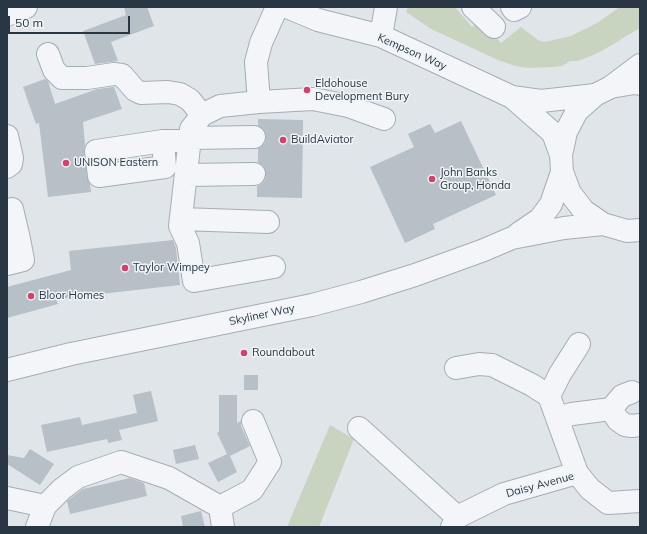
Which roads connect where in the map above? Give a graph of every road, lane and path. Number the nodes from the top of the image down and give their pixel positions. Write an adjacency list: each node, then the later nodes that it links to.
1 (26, 7): 8 (street)
2 (277, 7): 16 (street)
3 (287, 7): 10 (street, Kempson Way)
4 (386, 7): 10 (street)
5 (473, 7): 9 (street)
6 (512, 7): 7 (street)
7 (520, 7)
8 (7, 15)
9 (494, 27)
10 (381, 36): 15 (street, Kempson Way)
11 (48, 54): 17 (street)
12 (640, 65): 14 (street, Skyliner Way)
13 (640, 84): 14 (street, Kempson Way)
14 (603, 91): 15 (street, Kempson Way); 23 (street, Skyliner Way)
15 (512, 97): 23 (street, Kempson Way)
16 (259, 102): 17 (street); 18 (street)
17 (202, 114): 21 (street)
18 (384, 119)
19 (7, 136): 24 (street)
20 (254, 137): 21 (street)
21 (190, 140): 22 (street); 26 (street)
22 (163, 141)
23 (562, 163): 30 (street, Kempson Way); 32 (street, Skyliner Way)
24 (7, 167)
25 (254, 174): 26 (street)
26 (186, 175): 29 (street)
27 (12, 209): 33 (street)
28 (268, 222): 29 (street)
29 (180, 223): 35 (street)
30 (603, 224): 31 (street); 32 (street, Skyliner Way)
31 (640, 230)
32 (512, 238): 38 (street, Skyliner Way)
33 (13, 241): 34 (street)
34 (7, 264)
35 (274, 267)
36 (579, 344): 39 (street)
37 (456, 368): 39 (street)
38 (7, 370)
39 (541, 391): 42 (street)
40 (632, 392): 41 (street)
41 (611, 409): 42 (street); 44 (street)
42 (557, 418): 46 (street)
43 (253, 421): 50 (street)
44 (640, 425)
45 (359, 428): 51 (street, Daisy Avenue)
46 (576, 473): 48 (street, Daisy Avenue); 51 (street, Daisy Avenue)
47 (7, 498): 49 (street)
48 (640, 501)
49 (45, 506): 50 (street); 52 (street)
50 (221, 517)
51 (455, 522)
52 (37, 527)

